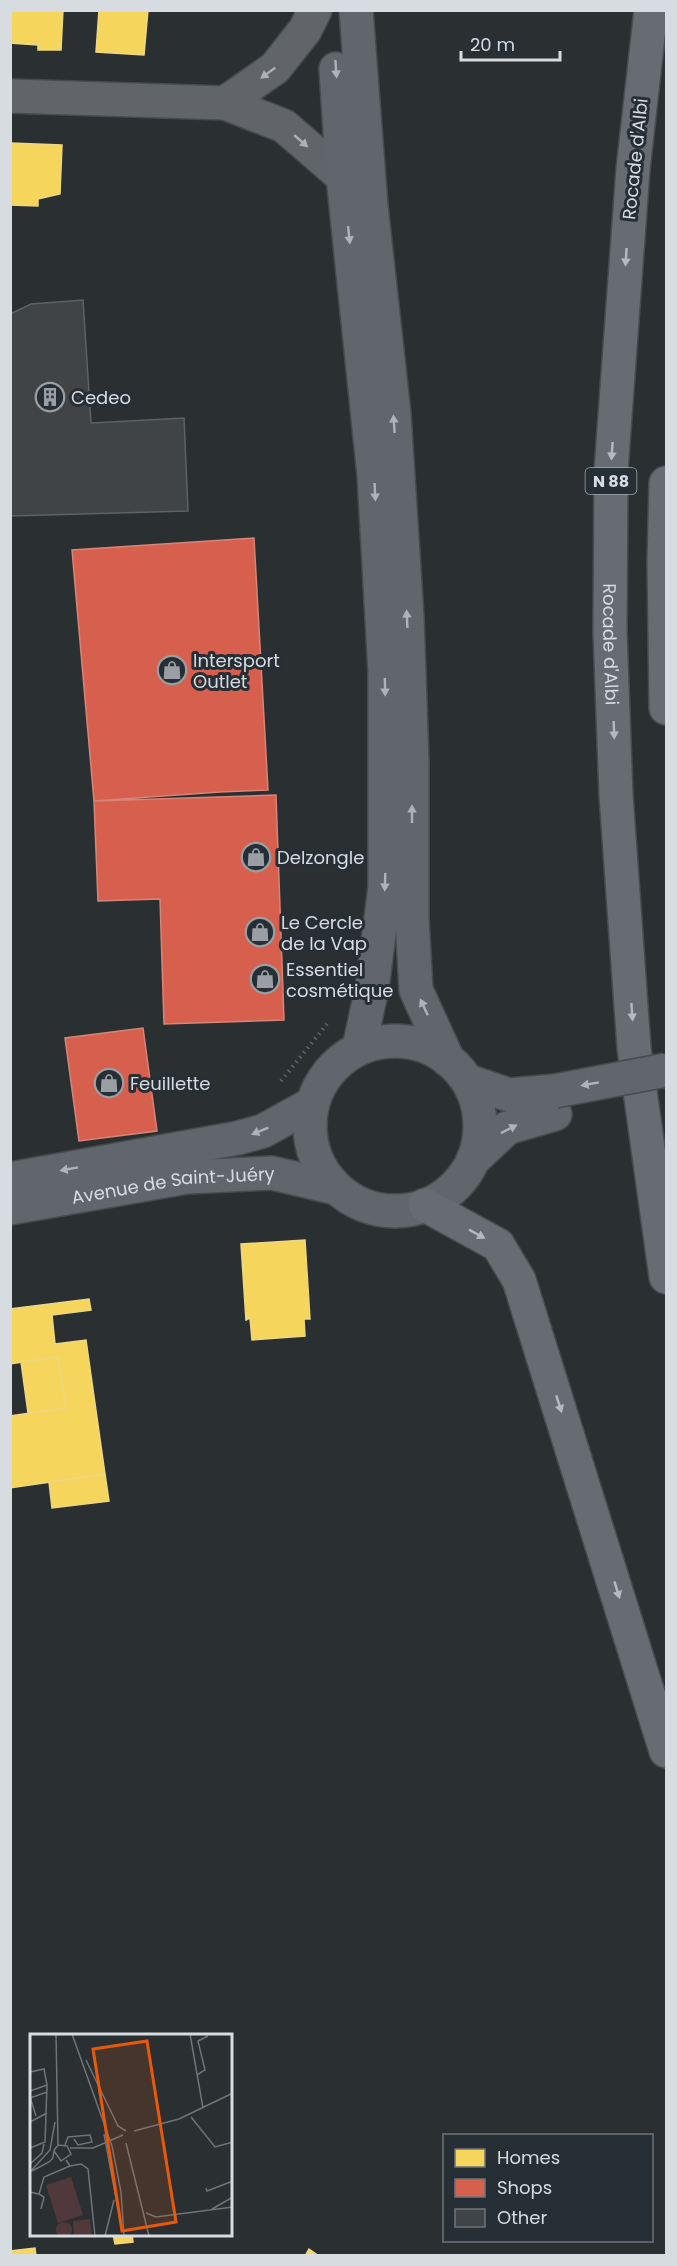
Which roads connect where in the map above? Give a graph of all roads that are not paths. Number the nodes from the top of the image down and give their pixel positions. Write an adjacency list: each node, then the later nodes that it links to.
1 (315, 10): 6 (street, one-way to 6)
2 (333, 10): 7 (main road, one-way to 7)
3 (356, 10): 12 (main road, one-way to 3)
4 (651, 10): 21 (highway, Rocade d'Albi / N 88, one-way to 21)
5 (10, 96): 6 (street)
6 (225, 104): 7 (street, one-way to 7)
7 (343, 177): 10 (main road, one-way to 10)
8 (666, 483): 9 (highway)
9 (666, 708)
10 (359, 1048): 12 (main road); 15 (main road)
11 (666, 1070): 14 (main road, one-way to 14, bridge)
12 (458, 1071): 14 (main road); 16 (main road)
13 (666, 1094): 14 (main road)
14 (555, 1102): 16 (main road, one-way to 14)
15 (312, 1104): 17 (main road, Avenue de Saint-Juéry, one-way to 17); 18 (main road)
16 (473, 1160): 19 (main road)
17 (10, 1179)
18 (336, 1188): 19 (main road); 20 (main road, Avenue de Saint-Juéry)
19 (425, 1205): 22 (highway, one-way to 22)
20 (10, 1208)
21 (666, 1277)
22 (666, 1751)

